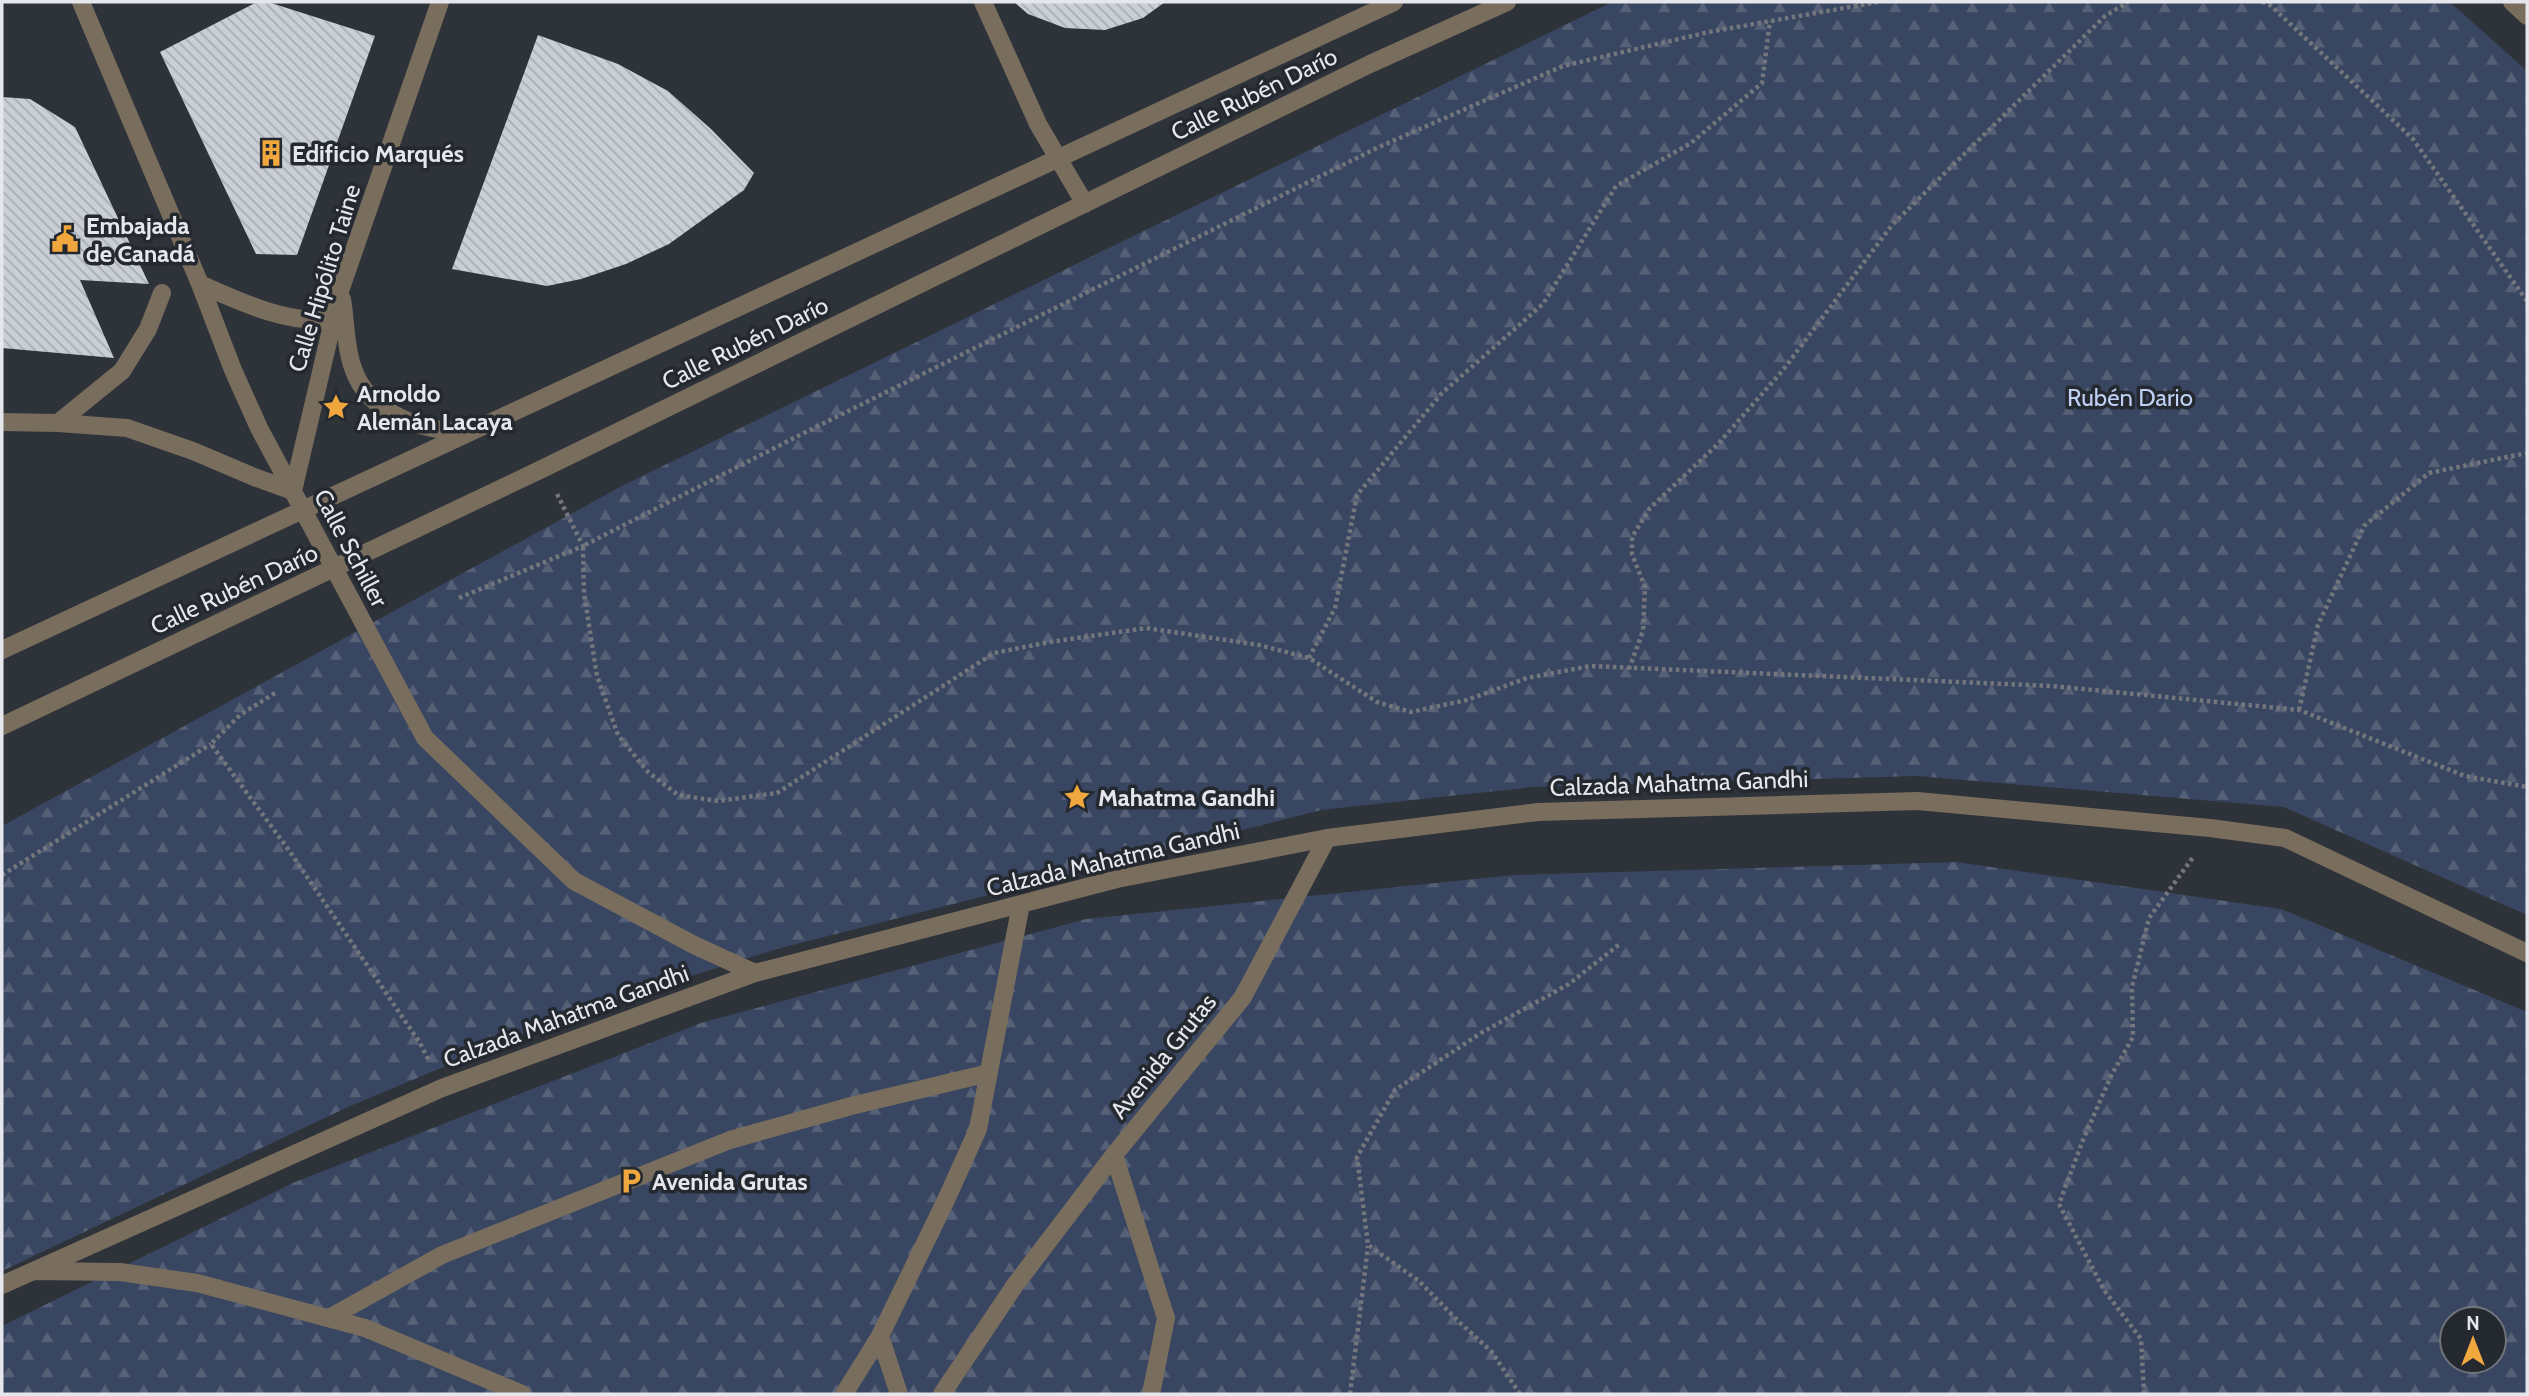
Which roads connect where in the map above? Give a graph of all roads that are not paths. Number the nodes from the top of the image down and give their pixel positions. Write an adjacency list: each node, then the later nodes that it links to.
1 (81, 2): 10 (street, Calle Schiller)
2 (440, 2): 11 (street, Calle Hipólito Taine)
3 (983, 2): 8 (street)
4 (1394, 2): 8 (street, Calle Rubén Darío)
5 (1507, 2): 9 (street, Calle Rubén Darío)
6 (2512, 2): 7 (street)
7 (2527, 16)
8 (1059, 157): 9 (street); 16 (street, Calle Rubén Darío)
9 (1085, 204): 19 (street, Calle Rubén Darío)
10 (200, 284): 13 (street); 17 (street, Calle Schiller)
11 (340, 291): 13 (street, Calle Hipólito Taine); 16 (street)
12 (162, 293): 15 (street)
13 (334, 319): 17 (street, Calle Hipólito Taine)
14 (2, 422): 15 (street)
15 (58, 423): 17 (street)
16 (467, 432): 18 (street, Calle Rubén Darío)
17 (293, 491): 18 (street, Calle Schiller)
18 (303, 509): 19 (street, Calle Schiller); 20 (street, Calle Rubén Darío)
19 (334, 568): 21 (street, Calle Rubén Darío); 25 (street, Calle Schiller)
20 (2, 650)
21 (2, 726)
22 (1327, 838): 23 (street, Calzada Mahatma Gandhi); 24 (street, Calzada Mahatma Gandhi); 27 (street, Avenida Grutas)
23 (1021, 904): 25 (street, Calzada Mahatma Gandhi); 26 (street)
24 (2527, 953)
25 (755, 973): 28 (street, Calzada Mahatma Gandhi)
26 (989, 1073): 30 (street); 31 (street)
27 (1114, 1155): 35 (street, Avenida Grutas); 36 (street)
28 (28, 1271): 29 (street, Calzada Mahatma Gandhi); 30 (street)
29 (2, 1285)
30 (329, 1318): 32 (street)
31 (880, 1336): 33 (street); 34 (street)
32 (522, 1394)
33 (844, 1394)
34 (899, 1394)
35 (942, 1394)
36 (1151, 1394)

